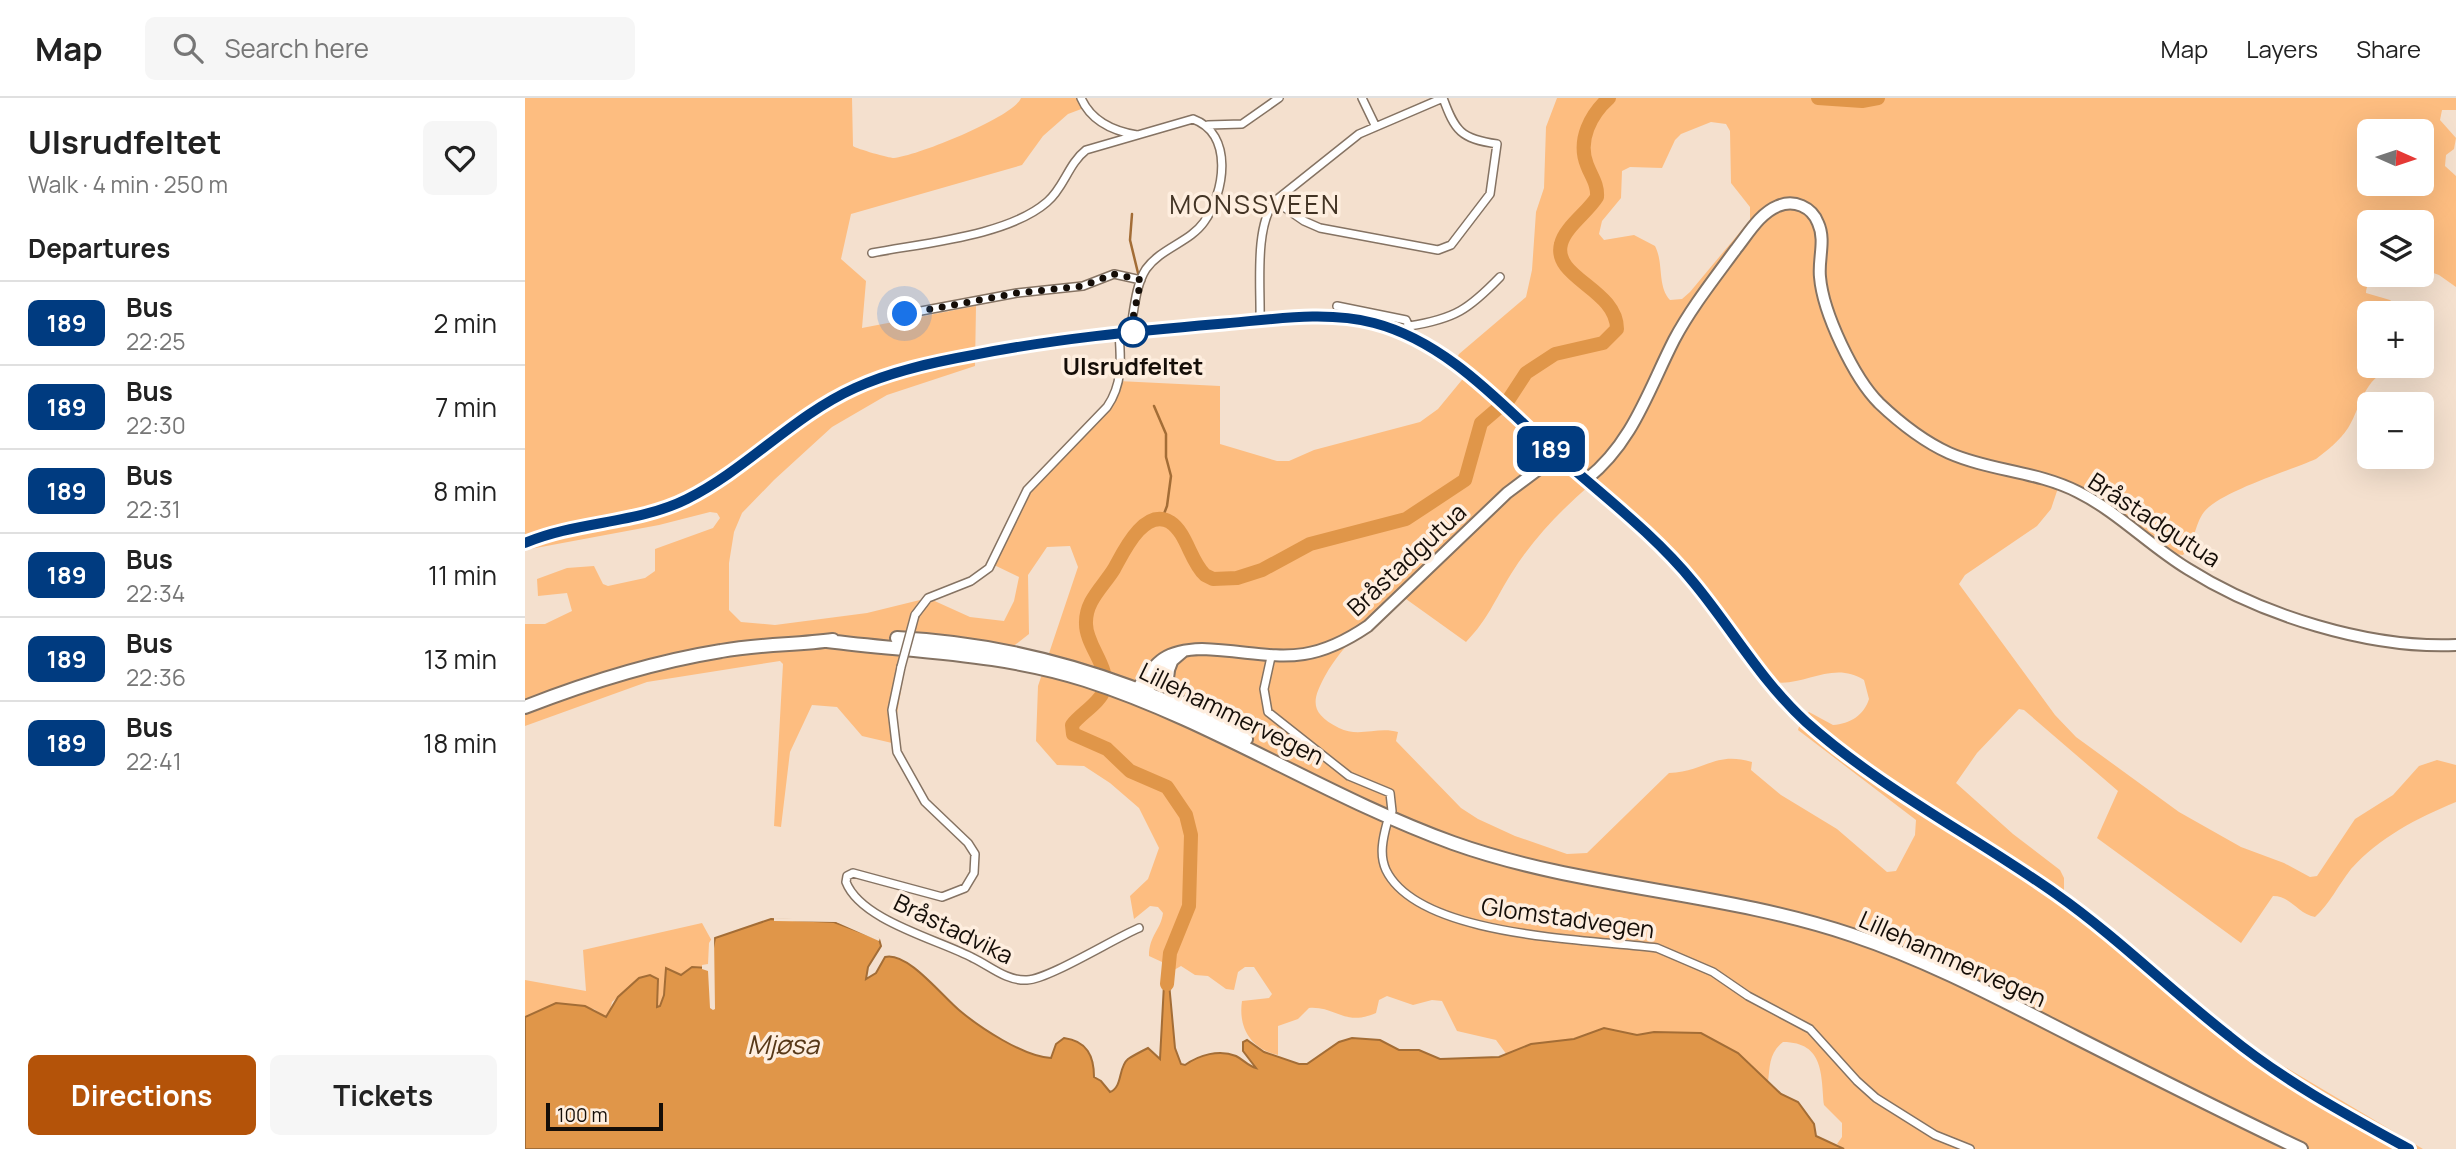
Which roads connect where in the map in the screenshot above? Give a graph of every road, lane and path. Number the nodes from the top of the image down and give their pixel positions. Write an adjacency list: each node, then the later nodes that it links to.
1 (1081, 98): 7 (street)
2 (1279, 98): 5 (street)
3 (1362, 98): 6 (street)
4 (1443, 98): 6 (street); 8 (street)
5 (1208, 125): 7 (street); 11 (street)
6 (1375, 125): 8 (street)
7 (1141, 135): 9 (street)
8 (1275, 201): 14 (street)
9 (872, 253)
10 (1500, 277): 16 (street)
11 (1141, 280): 13 (street); 15 (street, Bråstadvika)
12 (1337, 306): 16 (street)
13 (905, 314)
14 (1260, 321): 15 (main road); 16 (main road)
15 (1125, 332): 19 (main road); 30 (street, Bråstadvika, bridge)
16 (1410, 332): 17 (main road)
17 (1557, 455): 18 (main road); 22 (main road, Bråstadgutua)
18 (1587, 479): 20 (main road, Bråstadgutua); 33 (main road)
19 (525, 543)
20 (2456, 645)
21 (1184, 651): 22 (main road, Bråstadgutua); 23 (main road); 24 (main road, Bråstadgutua)
22 (1271, 657): 28 (street)
23 (1172, 662): 24 (main road); 26 (main road)
24 (1142, 694): 25 (highway, Lillehammervegen); 26 (highway, Lillehammervegen); 27 (highway, Lillehammervegen)
25 (525, 707)
26 (1213, 722): 27 (highway, Lillehammervegen)
27 (1365, 805): 32 (highway, Lillehammervegen)
28 (1392, 811)
29 (1387, 822): 31 (street, Glomstadvegen)
30 (1139, 928)
31 (1970, 1149)
32 (2301, 1149)
33 (2409, 1149)

